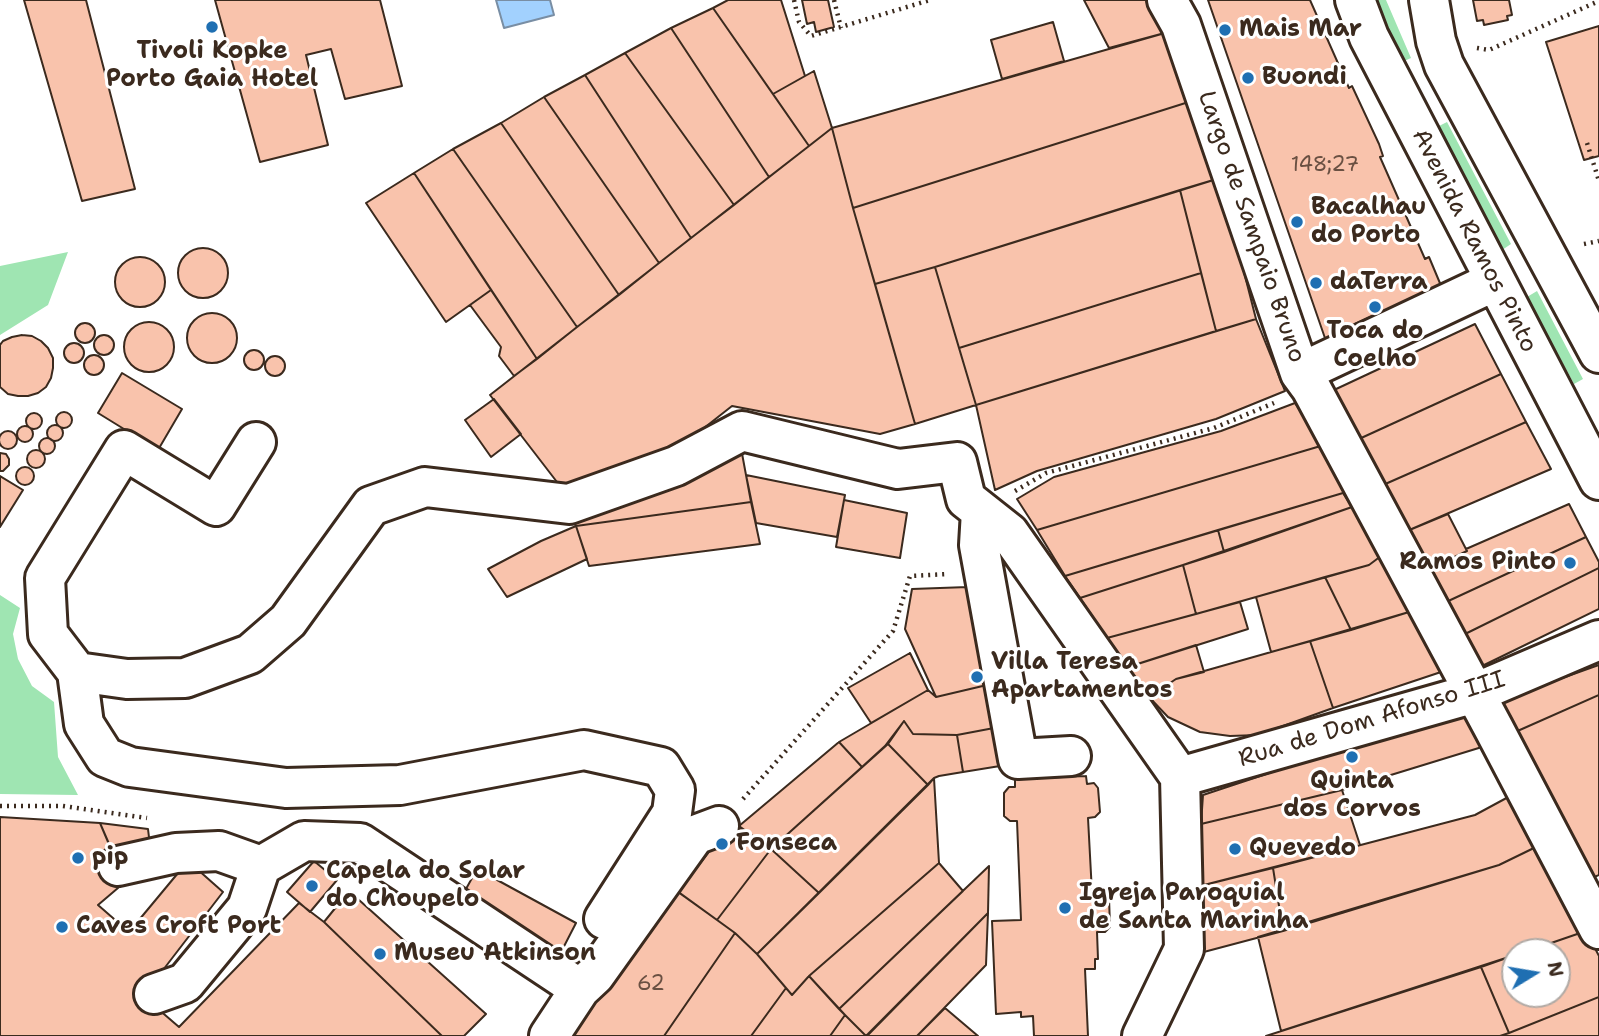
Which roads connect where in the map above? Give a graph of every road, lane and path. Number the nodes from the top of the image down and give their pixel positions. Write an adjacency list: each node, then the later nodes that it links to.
1 (794, 0): 8 (path)
2 (834, 0): 8 (path)
3 (930, 0): 8 (path)
4 (1167, 0): 14 (street, Largo de Sampaio Bruno)
5 (1355, 0): 12 (street, Avenida Ramos Pinto)
6 (1429, 0): 9 (street)
7 (1599, 1): 9 (path)
8 (841, 28)
9 (1436, 41): 13 (street)
10 (1587, 143): 11 (path)
11 (1599, 181)
12 (1495, 281): 14 (street, Largo de Sampaio Bruno); 16 (street, Avenida Ramos Pinto)
13 (1599, 353)
14 (1305, 380): 17 (path); 21 (street)
15 (256, 442): 20 (street)
16 (1593, 456)
17 (974, 505): 18 (street); 20 (street); 23 (street)
18 (983, 573): 22 (street); 24 (path)
19 (1599, 639): 21 (street, Rua de Dom Afonso III)
20 (77, 672): 27 (street)
21 (1475, 693): 23 (street, Rua de Dom Afonso III); 28 (street)
22 (1071, 756)
23 (1180, 777): 32 (street)
24 (719, 826): 29 (street)
25 (118, 866): 26 (street)
26 (261, 866): 29 (street); 30 (street)
27 (604, 919)
28 (1599, 929)
29 (580, 989): 31 (street)
30 (154, 994)
31 (549, 1036)
32 (1142, 1036)

